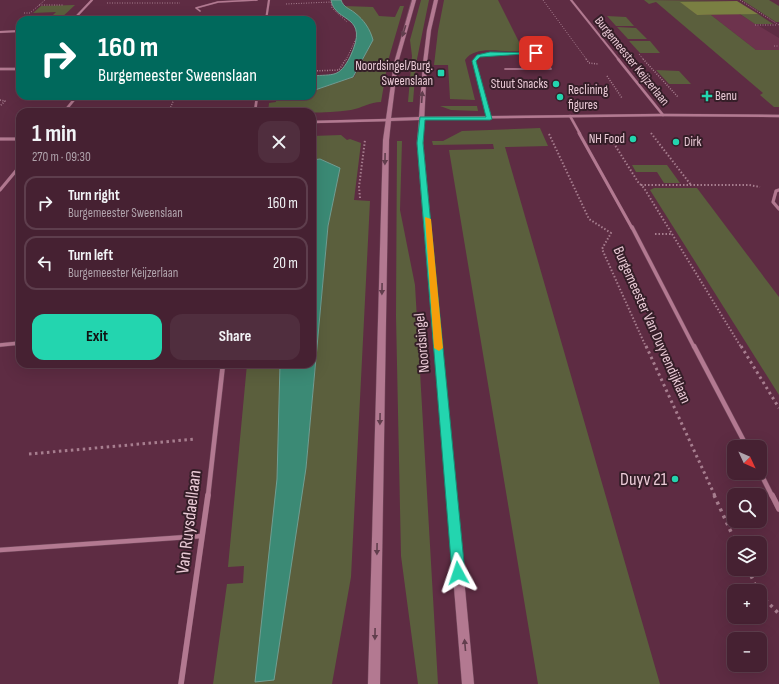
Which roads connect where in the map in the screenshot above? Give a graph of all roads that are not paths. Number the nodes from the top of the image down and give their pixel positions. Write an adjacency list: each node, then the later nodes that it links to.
1 (92, 0): 8 (street)
2 (257, 0): 7 (lane)
3 (269, 0): 9 (street)
4 (414, 0): 22 (main road, one-way to 22)
5 (436, 0): 20 (main road, Noordsingel, one-way to 5)
6 (571, 0): 17 (street, Burgemeester Keijzerlaan)
7 (200, 11)
8 (77, 16)
9 (267, 16)
10 (16, 31): 11 (street)
11 (0, 32)
12 (16, 68): 13 (street)
13 (0, 69)
14 (504, 69): 21 (lane)
15 (74, 100): 16 (street)
16 (67, 108)
17 (663, 115): 18 (street); 19 (street)
18 (570, 116): 21 (street); 33 (street, Burgemeester Van Duyvendijklaan)
19 (779, 116)
20 (422, 118): 21 (street); 22 (main road); 40 (main road, Noordsingel, one-way to 20)
21 (490, 119)
22 (388, 120): 23 (street); 39 (main road, one-way to 39)
23 (316, 122)
24 (0, 139): 25 (street)
25 (16, 139)
26 (16, 171): 27 (street)
27 (0, 190)
28 (778, 191): 29 (street)
29 (779, 209)
30 (16, 344): 31 (street)
31 (0, 345)
32 (223, 368): 36 (street, Van Ruysdaellaan)
33 (743, 440)
34 (764, 480): 35 (street)
35 (779, 509)
36 (203, 536): 37 (lane); 38 (street, Van Ruysdaellaan)
37 (0, 550)
38 (181, 684)
39 (374, 684)
40 (468, 684)

